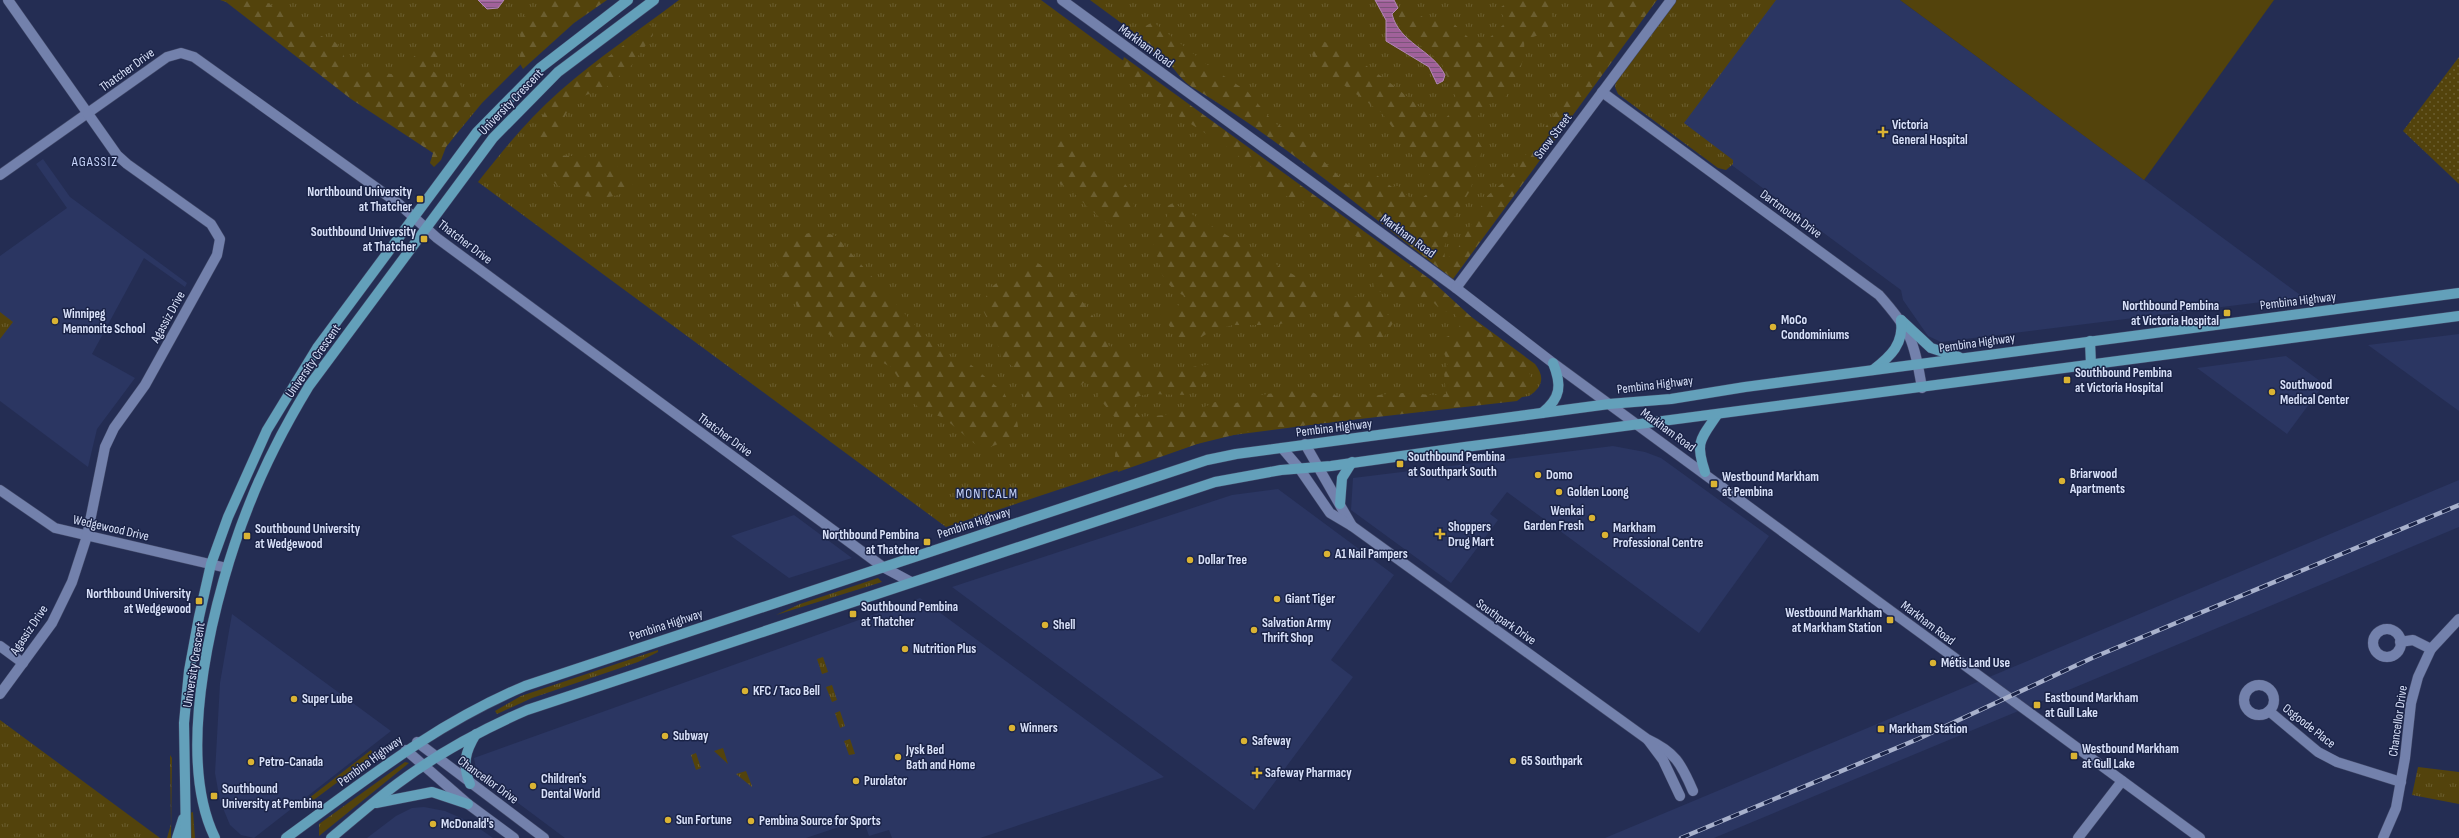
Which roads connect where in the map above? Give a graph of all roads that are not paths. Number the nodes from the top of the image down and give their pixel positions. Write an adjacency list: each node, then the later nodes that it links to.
1 (8, 0): 7 (street, Agassiz Drive)
2 (628, 0): 9 (main road, University Crescent)
3 (654, 0): 10 (main road, University Crescent)
4 (1062, 0): 11 (street, Markham Road)
5 (1671, 0): 6 (street, Snow Street)
6 (1602, 92): 11 (street, Snow Street); 14 (street, Dartmouth Drive)
7 (89, 114): 8 (street, Thatcher Drive); 9 (street, Thatcher Drive); 35 (street, Agassiz Drive)
8 (0, 175)
9 (413, 217): 10 (street, Thatcher Drive); 36 (main road, University Crescent)
10 (425, 227): 37 (street, Thatcher Drive); 38 (main road, University Crescent)
11 (1456, 288): 17 (street, Markham Road)
12 (2459, 293): 15 (main road, Pembina Highway)
13 (2459, 316): 19 (main road)
14 (1901, 320): 16 (main road); 18 (street, Dartmouth Drive); 20 (main road)
15 (2090, 341): 16 (main road, Pembina Highway); 19 (main road)
16 (1964, 358): 18 (main road, Pembina Highway)
17 (1553, 363): 22 (street, Markham Road); 23 (main road)
18 (1918, 364): 20 (main road, Pembina Highway); 21 (street, Dartmouth Drive)
19 (2091, 365): 21 (main road)
20 (1872, 370): 22 (main road, Pembina Highway)
21 (1922, 388): 24 (main road)
22 (1609, 404): 23 (main road, Pembina Highway); 25 (street, Markham Road)
23 (1542, 414): 26 (main road, Pembina Highway)
24 (1717, 415): 25 (main road); 31 (main road)
25 (1638, 425): 28 (main road); 31 (street, Markham Road)
26 (1305, 444): 27 (main road, Pembina Highway); 29 (street, Southpark Drive)
27 (1282, 448): 30 (street, Southpark Drive); 37 (main road, Pembina Highway)
28 (1352, 462): 29 (main road); 33 (main road)
29 (1318, 466): 30 (main road); 33 (street, Southpark Drive)
30 (1299, 468): 34 (street, Southpark Drive); 39 (main road)
31 (1704, 472): 53 (street, Markham Road)
32 (0, 490): 35 (street, Wedgewood Drive)
33 (1340, 504): 34 (street, Southpark Drive)
34 (1352, 526): 48 (street, Southpark Drive)
35 (87, 536): 36 (street, Wedgewood Drive); 44 (street, Agassiz Drive)
36 (211, 564): 38 (street, Wedgewood Drive); 60 (main road, University Crescent)
37 (883, 567): 39 (street, Thatcher Drive); 49 (main road, Pembina Highway)
38 (227, 568): 63 (main road, University Crescent)
39 (911, 582): 47 (main road)
40 (2459, 619): 43 (street, Chancellor Drive)
41 (2400, 642): 43 (street)
42 (0, 646): 44 (street)
43 (2431, 649): 54 (street, Chancellor Drive)
44 (23, 663): 45 (street, Agassiz Drive)
45 (0, 694)
46 (2269, 711): 54 (street, Osgoode Place)
47 (476, 734): 51 (main road); 55 (main road)
48 (1647, 739): 56 (street, Southpark Drive); 57 (street, Southpark Drive)
49 (417, 742): 50 (main road, Pembina Highway); 51 (street, Chancellor Drive)
50 (406, 750): 52 (street); 64 (main road, Pembina Highway)
51 (436, 757): 52 (main road); 55 (street, Chancellor Drive)
52 (424, 765): 58 (main road); 59 (street)
53 (2122, 781): 68 (street); 69 (street, Markham Road)
54 (2401, 782): 70 (street, Chancellor Drive)
55 (470, 784): 67 (street, Chancellor Drive)
56 (1693, 791)
57 (1680, 796)
58 (372, 804): 59 (main road); 65 (main road)
59 (468, 804): 66 (street)
60 (185, 813): 61 (main road); 62 (main road, University Crescent)
61 (177, 838)
62 (186, 838)
63 (215, 838)
64 (286, 838)
65 (331, 838)
66 (514, 838)
67 (544, 838)
68 (2078, 838)
69 (2200, 838)
70 (2383, 838)

